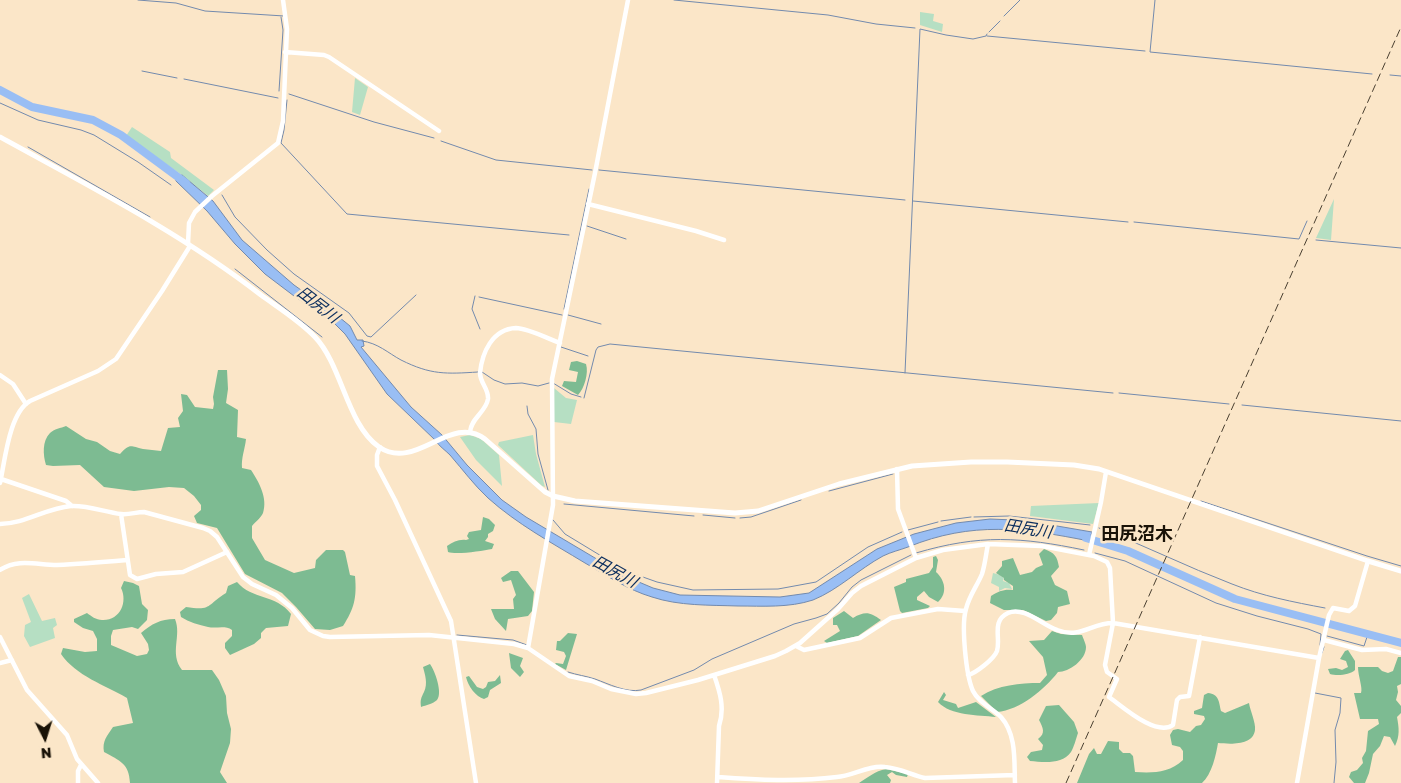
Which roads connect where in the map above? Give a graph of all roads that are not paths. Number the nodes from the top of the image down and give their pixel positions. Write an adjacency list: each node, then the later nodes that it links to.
1 (283, 0): 3 (street)
2 (628, 0): 6 (street)
3 (285, 52): 4 (street); 8 (street)
4 (439, 131)
5 (0, 137): 8 (street)
6 (588, 204): 7 (street); 9 (street)
7 (724, 240)
8 (189, 245): 11 (street); 13 (street)
9 (560, 343): 12 (street); 17 (street)
10 (0, 375): 11 (street)
11 (26, 404): 16 (street)
12 (470, 432): 13 (street); 17 (street)
13 (380, 448): 33 (street)
14 (897, 469): 15 (street); 17 (street); 24 (street)
15 (1106, 472): 23 (street); 26 (street)
16 (0, 481): 18 (street)
17 (553, 496): 36 (street)
18 (72, 506): 19 (street); 20 (street)
19 (121, 514): 22 (street); 25 (street)
20 (0, 524)
21 (988, 544): 23 (street); 24 (street); 29 (street)
22 (227, 552): 25 (street); 33 (street)
23 (1089, 555): 30 (street)
24 (916, 558): 35 (street)
25 (128, 560): 27 (street)
26 (1368, 561): 28 (street); 34 (street)
27 (0, 570)
28 (1401, 571)
29 (965, 611): 35 (street); 42 (street)
30 (1113, 623): 32 (street); 32 (street); 42 (street)
31 (0, 637): 39 (street)
32 (1200, 637): 38 (street)
33 (454, 638): 36 (street); 48 (street)
34 (1324, 640): 37 (street); 38 (street)
35 (796, 646): 41 (street)
36 (528, 647): 41 (street)
37 (1401, 653)
38 (1319, 658): 51 (street)
39 (12, 660): 40 (street); 43 (street)
40 (0, 664)
41 (714, 675): 45 (street)
42 (968, 675): 44 (street)
43 (81, 764): 46 (street); 47 (street)
44 (1015, 775): 45 (street); 50 (street)
45 (718, 777): 49 (street)
46 (78, 783)
47 (98, 783)
48 (476, 783)
49 (717, 783)
50 (1015, 783)
51 (1297, 783)

